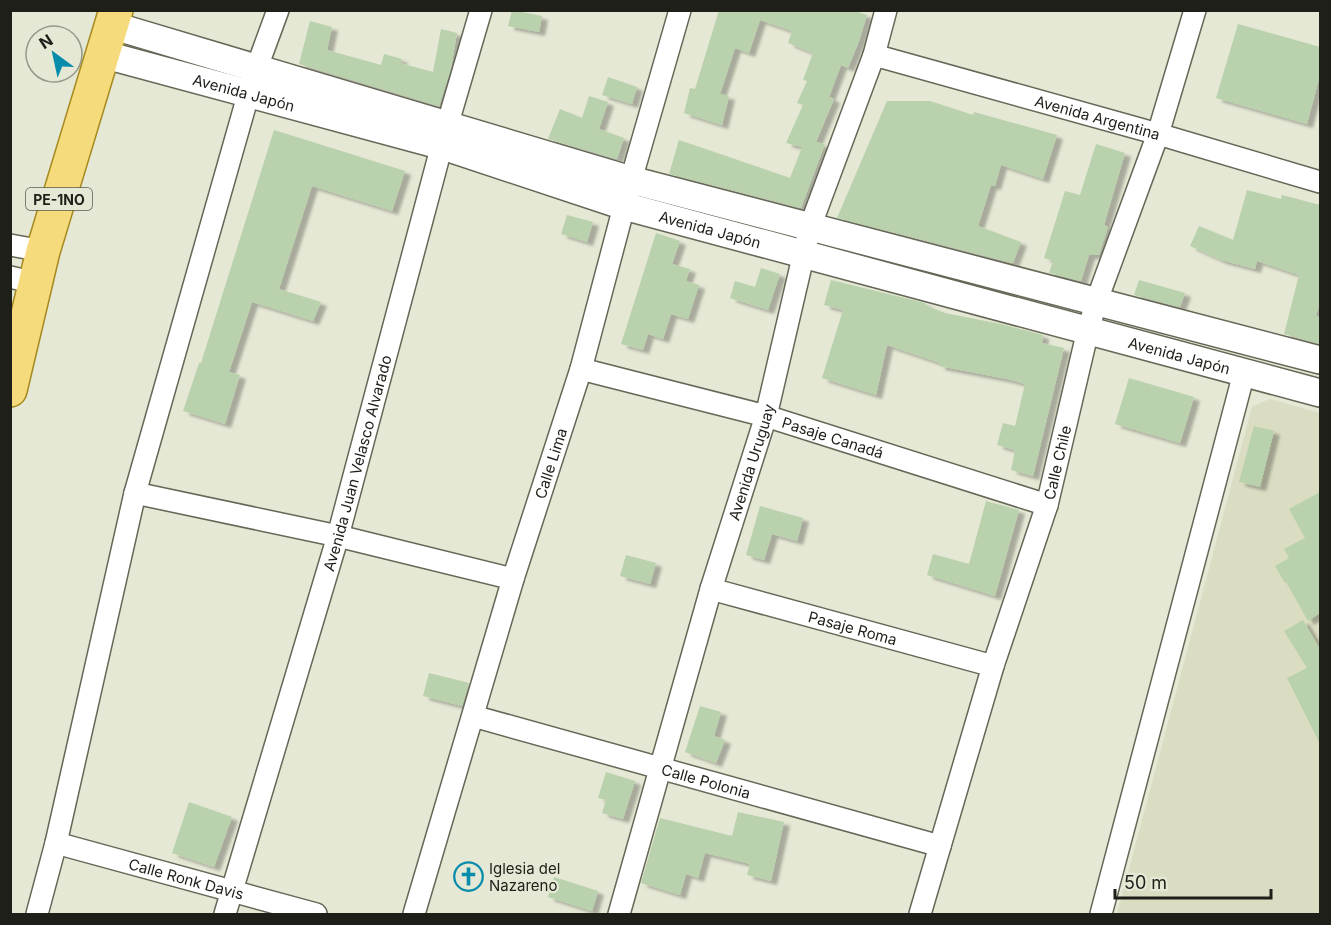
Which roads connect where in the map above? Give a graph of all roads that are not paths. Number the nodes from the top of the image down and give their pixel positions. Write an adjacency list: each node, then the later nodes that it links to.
1 (278, 10): 8 (street)
2 (481, 10): 10 (street, Avenida Juan Velasco Alvarado)
3 (680, 10): 11 (street, Calle Lima)
4 (886, 10): 7 (street, Avenida Uruguay)
5 (1195, 10): 9 (street, Calle Chile)
6 (110, 30): 8 (street); 16 (main road, PE-1NO)
7 (874, 55): 9 (street, Avenida Argentina); 14 (street, Avenida Uruguay)
8 (253, 81): 10 (street); 27 (street)
9 (1158, 134): 12 (street, Avenida Argentina); 19 (street, Calle Chile)
10 (445, 136): 11 (street, Avenida Japón); 13 (street, Avenida Japón); 29 (street, Avenida Juan Velasco Alvarado)
11 (631, 180): 13 (street, Calle Lima); 14 (street, Avenida Japón)
12 (1320, 182)
13 (624, 206): 17 (street, Avenida Japón); 22 (street, Calle Lima)
14 (810, 227): 17 (street, Avenida Uruguay); 19 (street, Avenida Japón)
15 (10, 245): 16 (street)
16 (43, 251): 18 (main road, PE-1NO)
17 (802, 256): 20 (street, Avenida Japón); 26 (street, Avenida Uruguay)
18 (23, 280): 24 (main road, PE-1NO)
19 (1097, 300): 20 (street, Calle Chile); 21 (street, Avenida Japón)
20 (1088, 330): 23 (street, Avenida Japón); 28 (street, Calle Chile)
21 (1320, 360)
22 (581, 369): 26 (street, Pasaje Canadá); 30 (street, Calle Lima)
23 (1244, 374): 25 (street, Avenida Japón); 44 (street)
24 (10, 390)
25 (1320, 393)
26 (766, 416): 28 (street, Pasaje Canadá); 31 (street, Avenida Uruguay)
27 (135, 494): 29 (street); 35 (street)
28 (1047, 506): 32 (street, Calle Chile)
29 (338, 537): 30 (street); 37 (street, Avenida Juan Velasco Alvarado)
30 (513, 579): 33 (street, Calle Lima)
31 (711, 590): 32 (street, Pasaje Roma); 34 (street, Avenida Uruguay)
32 (993, 666): 36 (street, Calle Chile)
33 (473, 716): 34 (street, Calle Polonia); 41 (street, Calle Lima)
34 (661, 767): 36 (street, Calle Polonia); 42 (street, Avenida Uruguay)
35 (56, 843): 37 (street, Calle Ronk Davis); 38 (street)
36 (940, 846): 43 (street, Calle Chile)
37 (232, 892): 39 (street, Avenida Juan Velasco Alvarado); 40 (street, Calle Ronk Davis)
38 (37, 915)
39 (225, 915)
40 (316, 915)
41 (414, 915)
42 (619, 915)
43 (920, 915)
44 (1101, 915)

